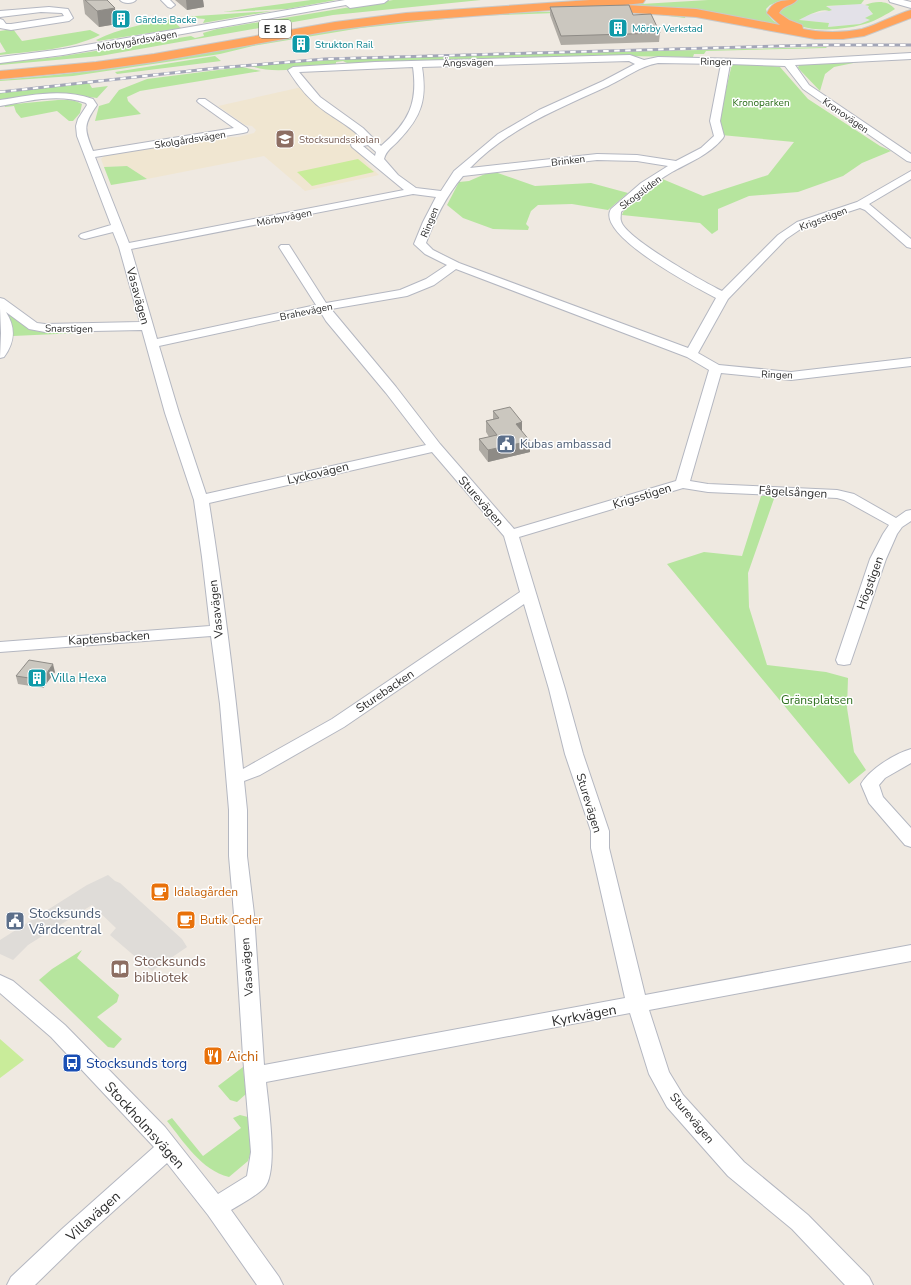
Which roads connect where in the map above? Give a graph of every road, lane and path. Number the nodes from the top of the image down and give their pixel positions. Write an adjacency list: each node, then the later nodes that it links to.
1 (124, 0): 2 (street)
2 (132, 0)
3 (360, 0): 10 (street, Mörbygårdsvägen)
4 (384, 0): 10 (street, Mörbygårdsvägen)
5 (550, 0): 21 (highway, E 18)
6 (639, 0): 11 (highway, E 18)
7 (791, 0): 9 (highway)
8 (893, 0): 9 (street)
9 (911, 7)
10 (321, 8): 16 (street, Mörbygårdsvägen)
11 (498, 10): 13 (highway); 22 (highway, E 18)
12 (0, 14): 14 (street)
13 (911, 14)
14 (0, 22)
15 (911, 56): 19 (street, Ringen)
16 (0, 60)
17 (726, 61): 18 (street, Ringen); 19 (street, Ringen); 29 (street, Skogsliden)
18 (642, 62): 20 (street, Ängsvägen); 31 (street, Ringen)
19 (788, 63): 28 (street, Kronovägen)
20 (417, 64): 25 (street, Ängsvägen); 26 (street)
21 (0, 69)
22 (0, 75)
23 (202, 101): 27 (street, Skolgårdsvägen)
24 (0, 103): 27 (street, Vasavägen)
25 (370, 141): 26 (street); 30 (street)
26 (381, 151): 30 (street)
27 (89, 155): 36 (street, Vasavägen)
28 (911, 159)
29 (677, 165): 31 (street, Brinken); 42 (street, Skogsliden)
30 (384, 169): 33 (street)
31 (458, 173): 34 (street, Ringen)
32 (911, 174): 35 (street, Krigsstigen)
33 (413, 191): 34 (street, Mörbyvägen); 39 (street, Mörbyvägen)
34 (443, 194): 41 (street, Ringen)
35 (861, 204): 38 (street); 42 (street, Krigsstigen)
36 (118, 227): 37 (street); 39 (street, Vasavägen)
37 (85, 236)
38 (911, 245)
39 (125, 247): 46 (street, Vasavägen)
40 (285, 247): 44 (street, Sturevägen)
41 (455, 266): 44 (street, Brahevägen); 49 (street, Ringen)
42 (723, 297): 49 (street, Krigsstigen)
43 (0, 302): 46 (street, Snarstigen)
44 (323, 308): 47 (street, Brahevägen); 52 (street, Sturevägen)
45 (0, 312): 48 (street)
46 (146, 326): 47 (street, Vasavägen)
47 (152, 344): 54 (street, Vasavägen)
48 (0, 354)
49 (691, 354): 51 (street, Ringen)
50 (911, 362): 51 (street, Ringen)
51 (716, 369): 53 (street, Krigsstigen)
52 (435, 447): 54 (street, Lyckovägen); 57 (street, Sturevägen)
53 (682, 484): 56 (street, Fågelsången); 57 (street, Krigsstigen)
54 (200, 500): 59 (street, Vasavägen)
55 (911, 514): 56 (street, Högstigen)
56 (897, 524): 61 (street, Högstigen)
57 (511, 535): 58 (street, Sturevägen)
58 (528, 594): 63 (street, Sturebacken); 67 (street, Sturevägen)
59 (218, 630): 60 (street, Kaptensbacken); 63 (street, Vasavägen)
60 (0, 647)
61 (844, 660)
62 (911, 755): 64 (street)
63 (235, 778): 68 (street, Vasavägen)
64 (911, 840)
65 (911, 953): 67 (street, Kyrkvägen)
66 (0, 983): 69 (street, Stockholmsvägen)
67 (637, 1005): 68 (street, Kyrkvägen); 73 (street, Sturevägen)
68 (256, 1075): 70 (street, Vasavägen)
69 (168, 1148): 70 (street, Stockholmsvägen); 71 (street, Villavägen)
70 (216, 1208): 72 (street, Stockholmsvägen)
71 (19, 1285)
72 (271, 1285)
73 (861, 1285)

